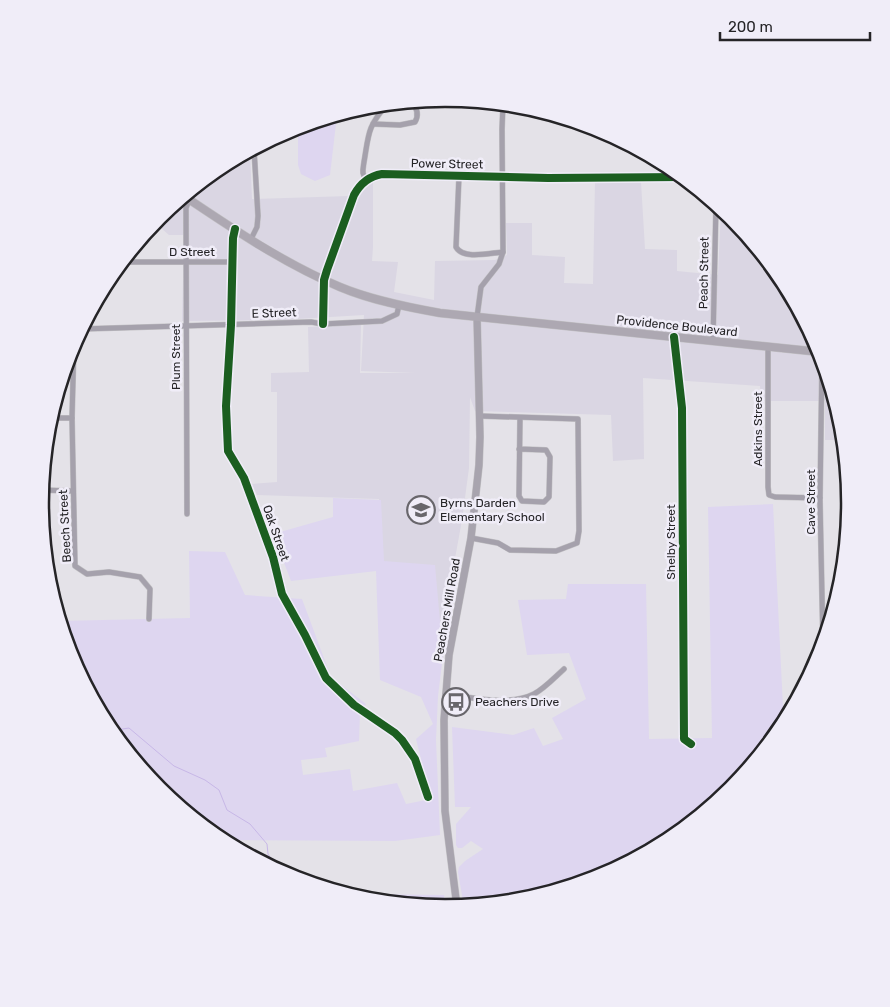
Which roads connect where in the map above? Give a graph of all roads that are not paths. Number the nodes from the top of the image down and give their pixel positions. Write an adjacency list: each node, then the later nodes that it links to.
1 (416, 108): 4 (street)
2 (503, 112): 7 (street)
3 (381, 113): 4 (street)
4 (373, 124): 9 (street)
5 (254, 156): 14 (street)
6 (459, 176): 7 (street, Power Street); 9 (street, Power Street); 15 (street)
7 (502, 177): 8 (street, Power Street); 15 (street)
8 (669, 177)
9 (367, 180): 19 (street)
10 (190, 201): 13 (highway, Providence Boulevard)
11 (186, 204): 16 (street, Plum Street)
12 (716, 215): 27 (street, Peach Street)
13 (235, 229): 14 (highway, Providence Boulevard); 18 (street, Oak Street)
14 (251, 239): 19 (highway, Providence Boulevard)
15 (503, 252): 21 (street)
16 (186, 261): 17 (street, D Street); 18 (street, D Street); 24 (street, Plum Street)
17 (131, 262)
18 (231, 262): 23 (street, Oak Street)
19 (324, 280): 20 (highway, Providence Boulevard); 22 (street)
20 (399, 305): 21 (highway, Providence Boulevard); 22 (street, E Street)
21 (477, 317): 26 (highway, Providence Boulevard); 32 (main road, Peachers Mill Road)
22 (323, 324): 23 (street, E Street)
23 (231, 325): 24 (street, E Street); 47 (street, Oak Street)
24 (186, 327): 25 (street, E Street); 40 (street, Plum Street)
25 (89, 330)
26 (674, 338): 27 (highway, Providence Boulevard); 46 (street, Shelby Street)
27 (713, 341): 28 (highway, Providence Boulevard)
28 (768, 346): 29 (highway, Providence Boulevard); 39 (street, Adkins Street)
29 (810, 351)
30 (73, 367): 34 (street, Beech Street)
31 (822, 381): 39 (street, Cave Street)
32 (480, 416): 35 (street); 41 (main road, Peachers Mill Road)
33 (58, 418): 34 (street)
34 (72, 418): 38 (street, Beech Street)
35 (520, 418): 36 (street); 41 (street)
36 (519, 449): 36 (street)
37 (50, 490): 38 (street)
38 (73, 491): 42 (street, Beech Street)
39 (820, 498): 43 (street, Cave Street)
40 (187, 514)
41 (471, 538): 45 (main road, Peachers Mill Road)
42 (149, 619)
43 (823, 623)
44 (564, 668): 45 (street)
45 (445, 694): 48 (main road, Peachers Mill Road)
46 (691, 744)
47 (428, 797)
48 (456, 900)

